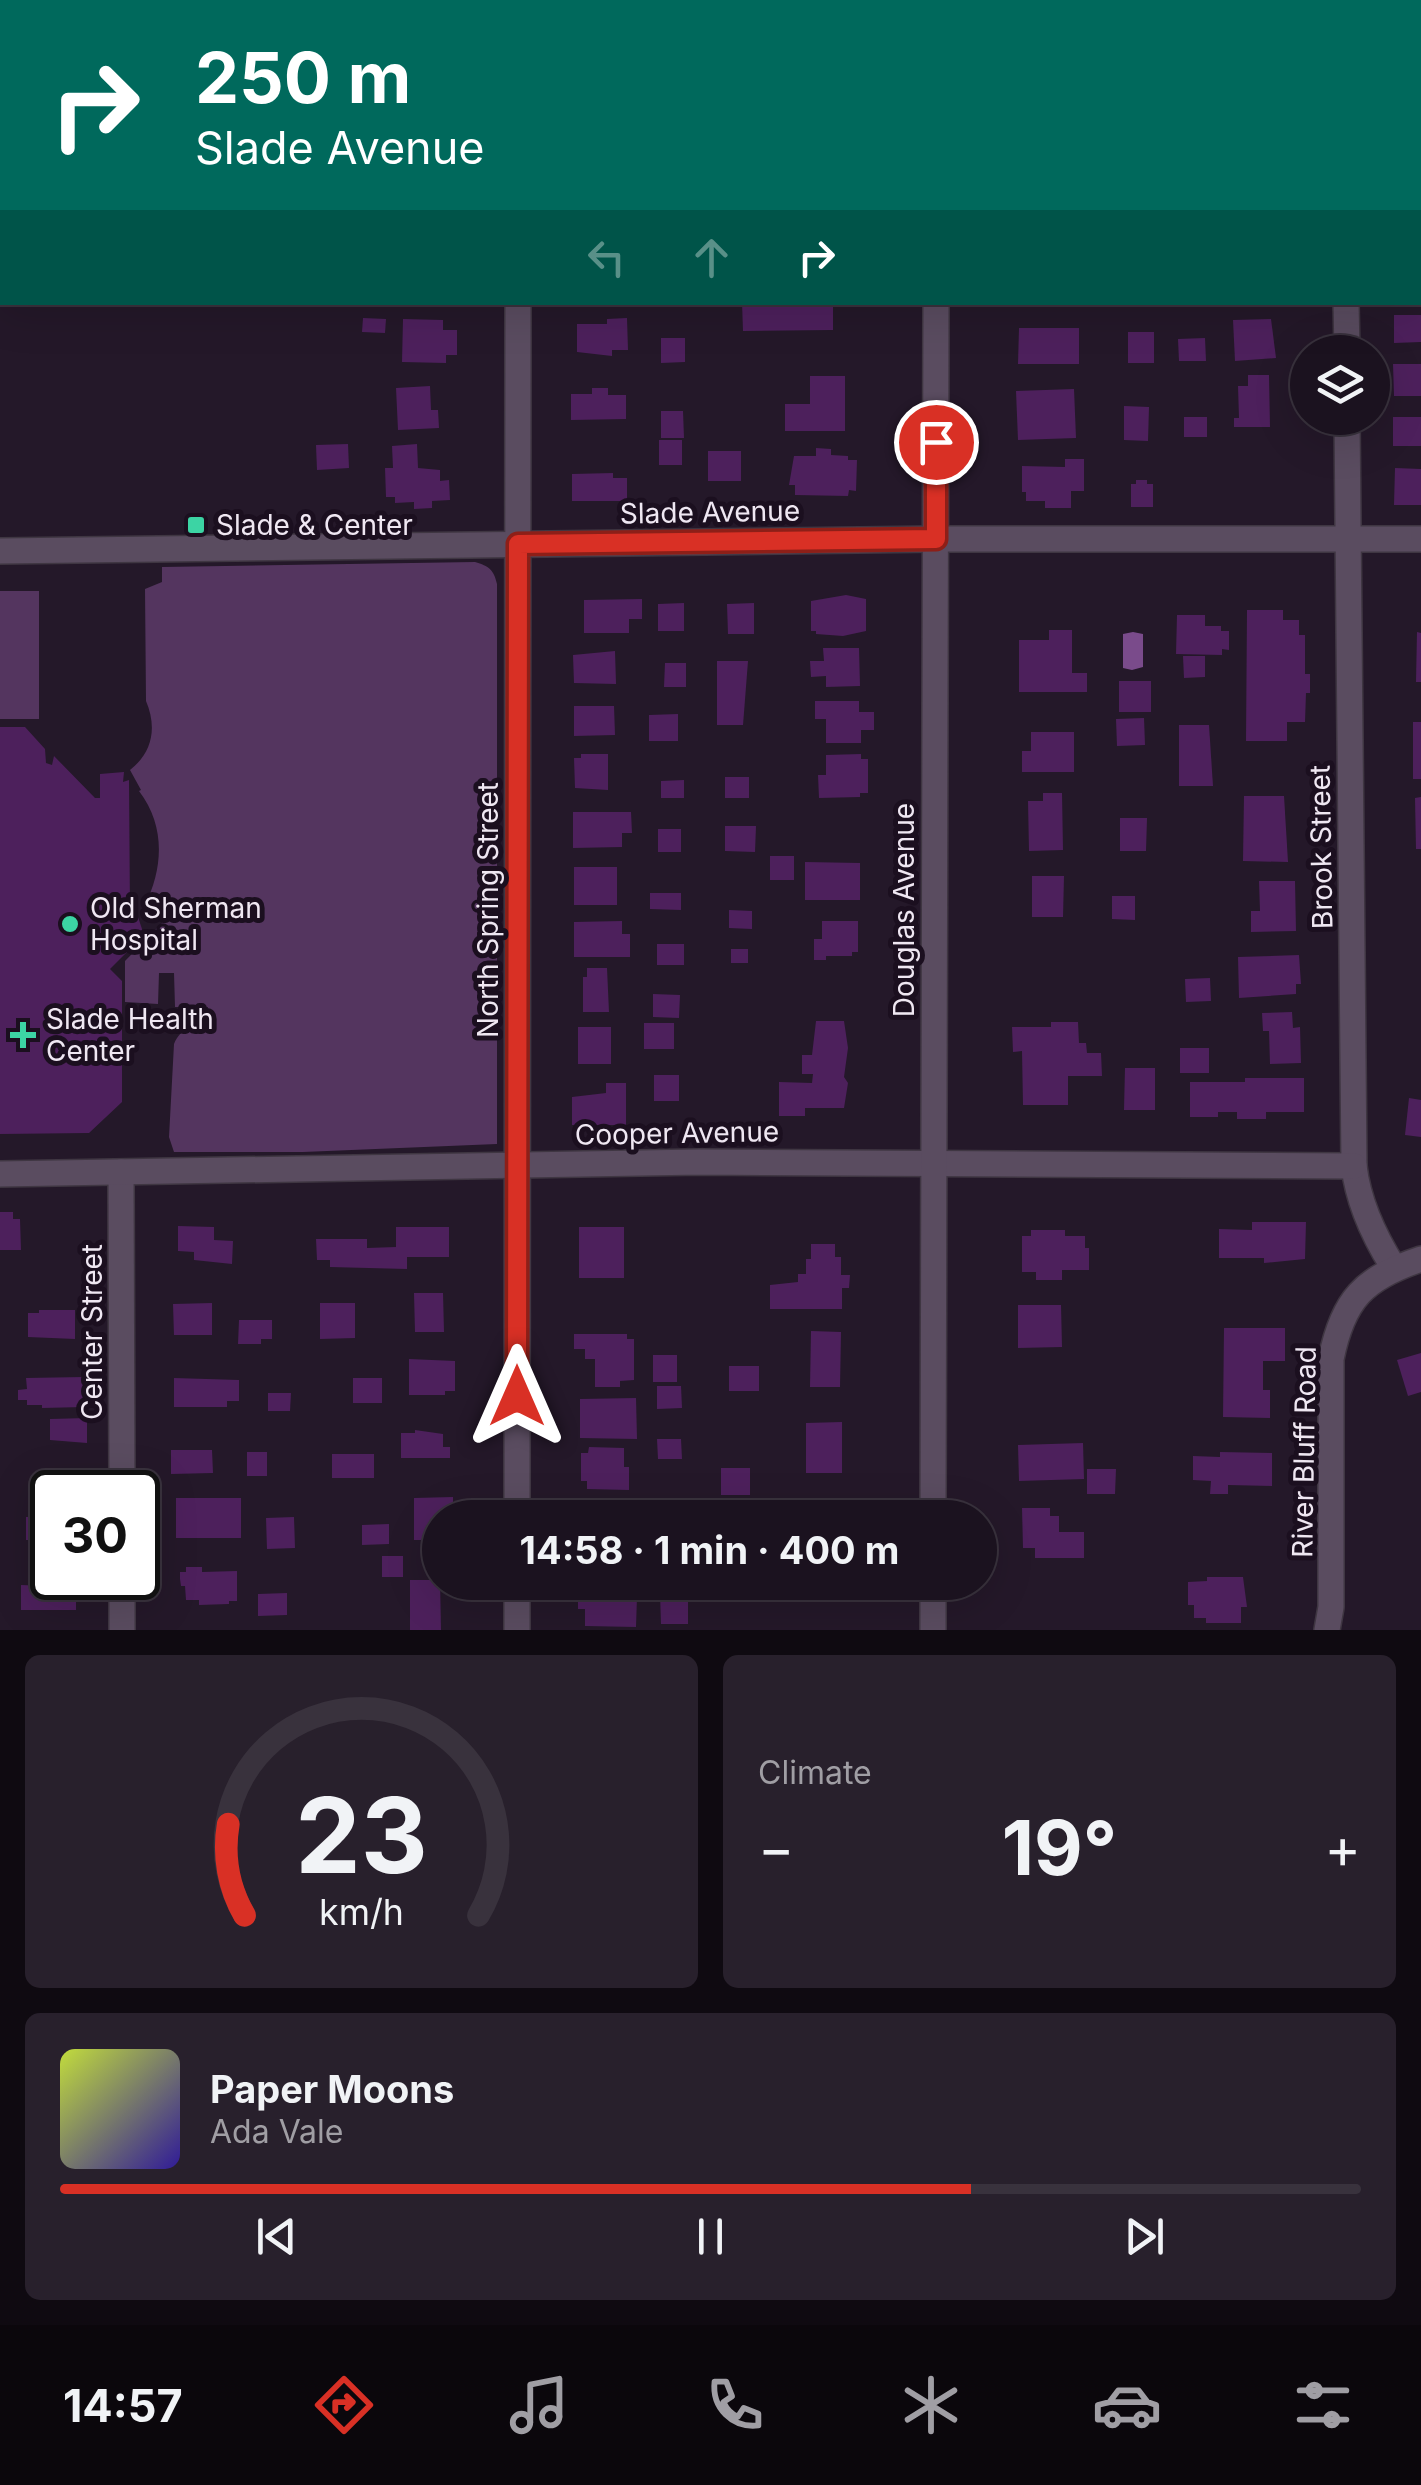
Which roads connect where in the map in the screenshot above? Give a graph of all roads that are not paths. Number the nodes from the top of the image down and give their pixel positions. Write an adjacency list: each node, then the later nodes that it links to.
1 (518, 305): 9 (street, North Spring Street)
2 (936, 305): 8 (street, Douglas Avenue)
3 (1346, 305): 4 (street)
4 (1347, 335)
5 (1347, 435): 6 (street, Brook Street)
6 (1348, 538): 7 (street, Slade Avenue); 8 (street, Slade Avenue); 13 (street, Brook Street)
7 (1421, 538)
8 (936, 539): 9 (street, Slade Avenue); 11 (street, Douglas Avenue)
9 (518, 544): 10 (street, Slade Avenue); 12 (street, North Spring Street)
10 (0, 551)
11 (934, 1162): 12 (street, Cooper Avenue); 13 (street, Cooper Avenue); 20 (street, Douglas Avenue)
12 (518, 1165): 14 (street, Cooper Avenue); 19 (street, North Spring Street)
13 (1354, 1166): 17 (street, Brook Street)
14 (122, 1172): 15 (street, Cooper Avenue); 18 (street, Center Street)
15 (0, 1174)
16 (1421, 1259): 17 (street, River Bluff Road)
17 (1394, 1268): 27 (street, River Bluff Road)
18 (122, 1470)
19 (517, 1500)
20 (934, 1500)
21 (122, 1600): 24 (street)
22 (517, 1600): 25 (street)
23 (934, 1600): 26 (street)
24 (122, 1630)
25 (516, 1630)
26 (934, 1630)
27 (1326, 1630)

